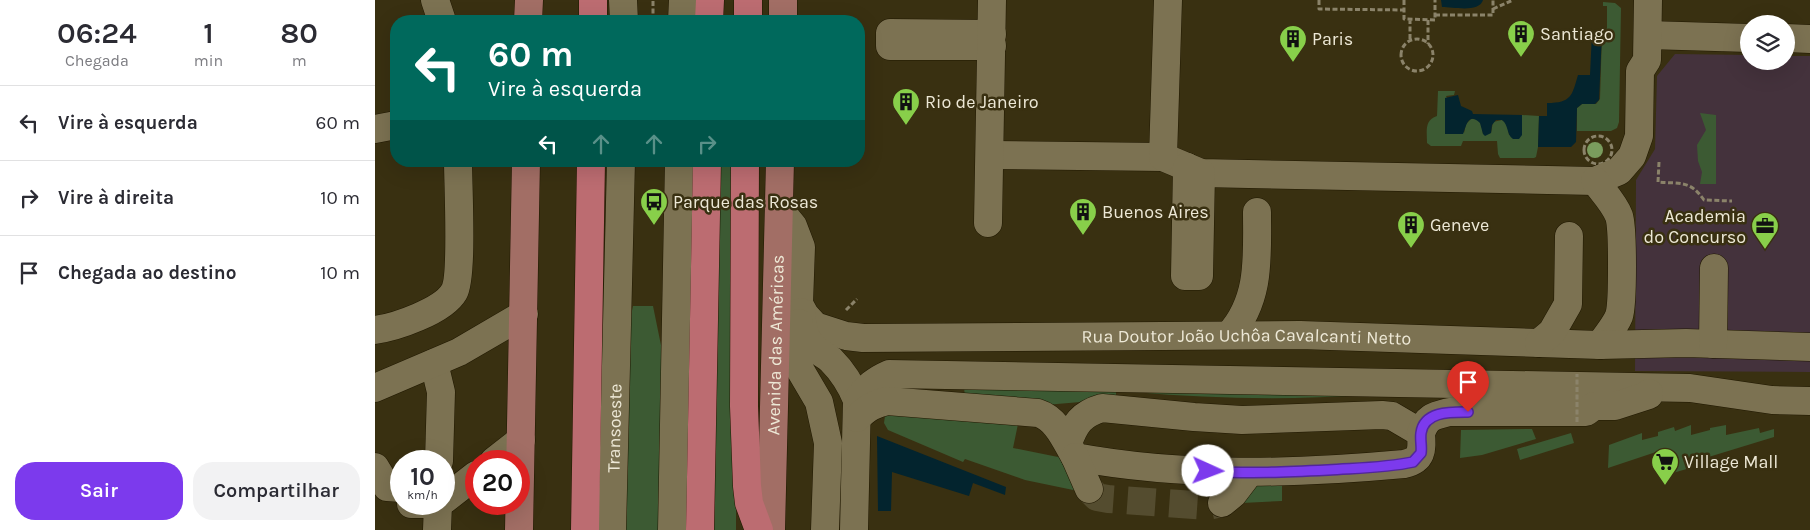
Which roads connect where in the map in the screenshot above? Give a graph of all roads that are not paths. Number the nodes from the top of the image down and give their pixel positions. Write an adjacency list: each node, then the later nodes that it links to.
1 (435, 0): 13 (street)
2 (456, 0): 14 (street)
3 (529, 0): 15 (main road)
4 (593, 0): 16 (highway)
5 (623, 0): 17 (street)
6 (683, 0): 18 (street)
7 (710, 0): 19 (highway)
8 (748, 0): 20 (highway)
9 (783, 0): 21 (main road)
10 (993, 0): 26 (street)
11 (1168, 0): 27 (street)
12 (1648, 0): 22 (street)
13 (440, 15)
14 (454, 15)
15 (528, 15)
16 (593, 15)
17 (624, 15)
18 (682, 15)
19 (709, 15)
20 (748, 15)
21 (783, 15)
22 (1647, 35): 23 (street); 38 (street)
23 (1740, 38)
24 (390, 126): 25 (street)
25 (375, 129)
26 (990, 155): 27 (street); 41 (street)
27 (1184, 166): 38 (street)
28 (458, 167): 48 (street)
29 (526, 167): 45 (main road)
30 (591, 167): 78 (highway)
31 (621, 167): 46 (street, Transoeste)
32 (631, 167): 46 (street, Transoeste)
33 (674, 167): 47 (street)
34 (679, 167): 47 (street)
35 (707, 167): 81 (highway)
36 (745, 167): 82 (highway)
37 (780, 167): 39 (main road, Avenida das Américas)
38 (1591, 170): 52 (street)
39 (779, 210): 44 (street); 83 (main road, Avenida das Américas)
40 (1257, 212): 49 (street)
41 (988, 223)
42 (1569, 236): 50 (street)
43 (1714, 268): 51 (street)
44 (799, 304): 49 (street, Rua Doutor João Uchôa Cavalcanti Netto); 60 (street); 84 (street)
45 (524, 314): 54 (street); 62 (main road)
46 (616, 326): 79 (street, Transoeste)
47 (676, 326): 80 (street)
48 (375, 330)
49 (1229, 335): 50 (street, Rua Doutor João Uchôa Cavalcanti Netto)
50 (1539, 343): 52 (street, Rua Doutor João Uchôa Cavalcanti Netto)
51 (1713, 344): 52 (street, Rua Doutor João Uchôa Cavalcanti Netto); 53 (street, Rua Doutor João Uchôa Cavalcanti Netto)
52 (1600, 345)
53 (1810, 347)
54 (434, 363): 57 (street); 63 (street)
55 (1810, 386): 58 (street)
56 (1651, 387): 58 (street); 60 (street); 61 (street)
57 (375, 388)
58 (1771, 400): 59 (street)
59 (1810, 401)
60 (857, 409): 65 (street); 85 (street)
61 (1421, 433): 65 (street); 67 (street)
62 (521, 440): 64 (street); 77 (main road)
63 (439, 450)
64 (508, 450)
65 (1071, 450): 67 (street); 70 (street)
66 (375, 467): 69 (street)
67 (1249, 473): 72 (street)
68 (465, 484): 71 (street)
69 (390, 487)
70 (1089, 489)
71 (455, 491)
72 (1223, 502)
73 (375, 503): 74 (street)
74 (390, 504)
75 (438, 515): 76 (street)
76 (437, 530)
77 (519, 530)
78 (585, 530)
79 (612, 530)
80 (672, 530)
81 (700, 530)
82 (759, 530)
83 (771, 530)
84 (825, 530)
85 (854, 530)

